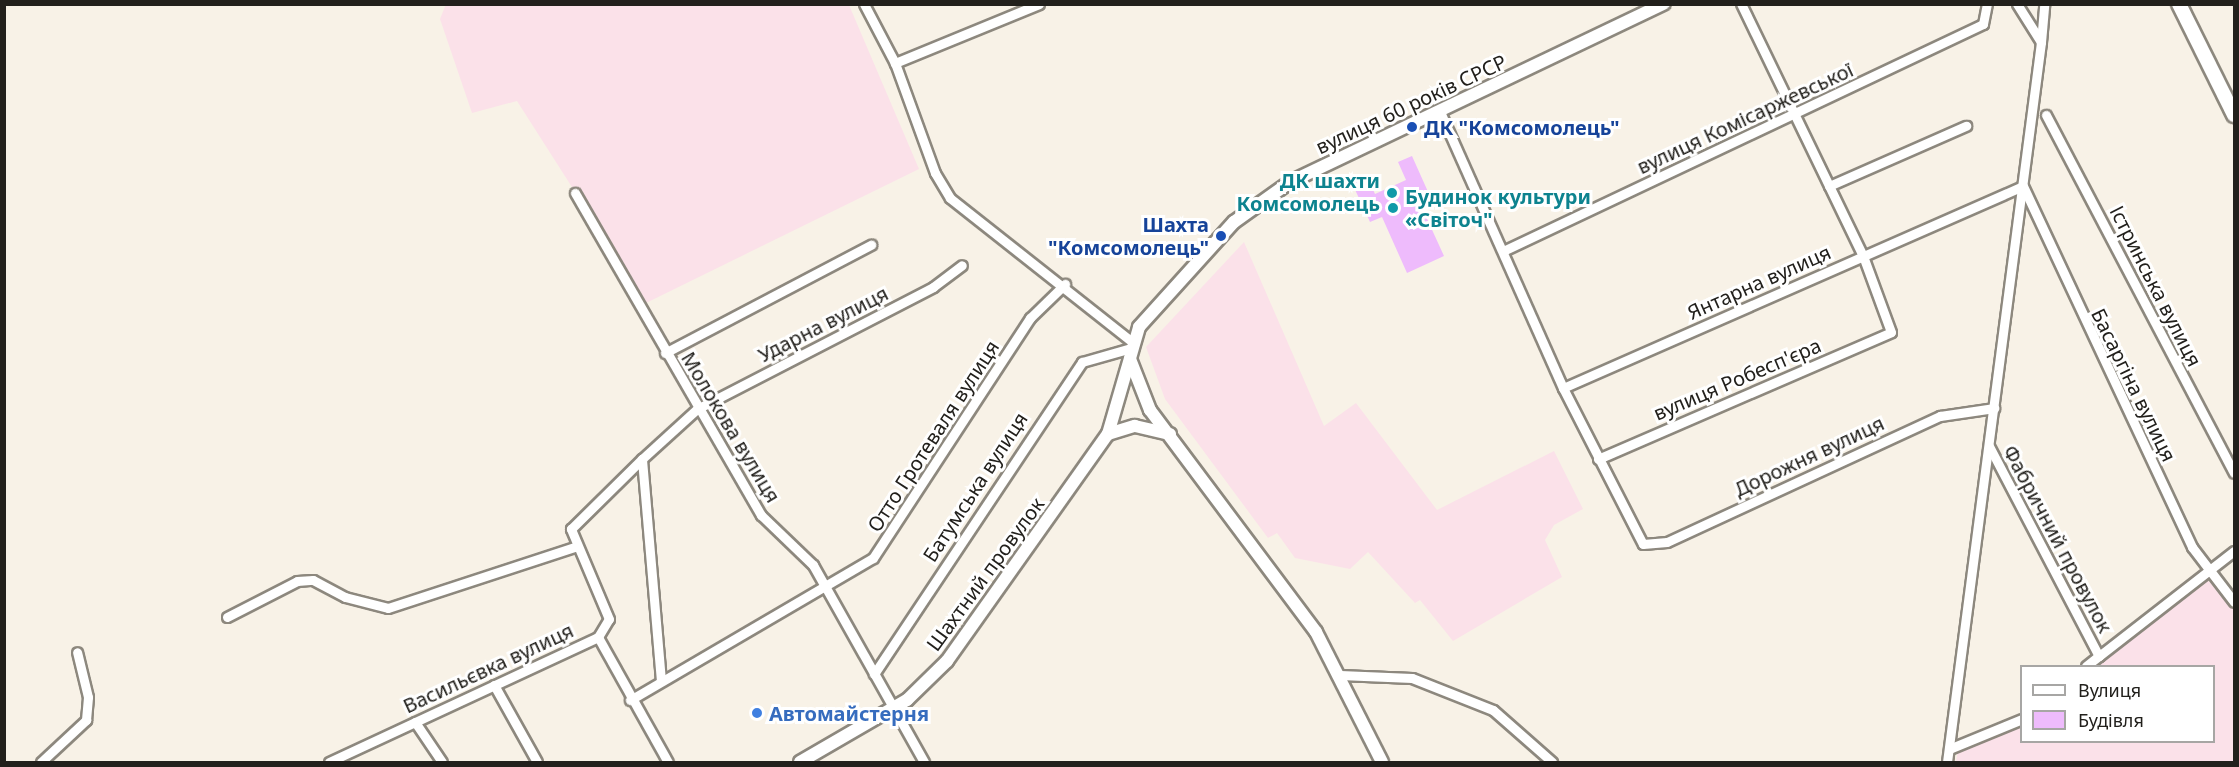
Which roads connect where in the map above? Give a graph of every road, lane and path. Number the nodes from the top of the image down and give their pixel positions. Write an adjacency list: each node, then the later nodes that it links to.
1 (864, 4): 10 (street)
2 (1039, 4): 10 (street)
3 (1664, 4): 11 (street, вулиця 60 років СРСР)
4 (1741, 4): 14 (street)
5 (1986, 4): 14 (street, вулиця Комісаржевської)
6 (2017, 4): 9 (street)
7 (2044, 4): 9 (street)
8 (2179, 4): 13 (main road)
9 (2041, 42): 17 (street)
10 (895, 63): 23 (street)
11 (1441, 114): 20 (street); 24 (street, вулиця 60 років СРСР)
12 (2046, 115): 34 (street, Істринська вулиця)
13 (2235, 115)
14 (1795, 116): 16 (street); 20 (street, вулиця Комісаржевської)
15 (1966, 126): 16 (street)
16 (1829, 186): 21 (street)
17 (2023, 186): 21 (street, Янтарна вулиця); 27 (street); 37 (street, Басаргіна вулиця)
18 (575, 193): 25 (street, Молокова вулиця)
19 (871, 245): 25 (street)
20 (1503, 251): 26 (street)
21 (1863, 256): 26 (street, Янтарна вулиця); 33 (street, вулиця Робесп'єра)
22 (962, 265): 28 (street, Ударна вулиця)
23 (1065, 284): 24 (street); 38 (street, Отто Гротеваля вулиця)
24 (1130, 345): 29 (street, Шахтний провулок); 30 (street); 45 (street, Батумська вулиця)
25 (665, 353): 28 (street, Молокова вулиця)
26 (1563, 388): 33 (street)
27 (1994, 408): 31 (street); 33 (street, Дорожня вулиця)
28 (697, 409): 32 (street, Ударна вулиця); 38 (street, Молокова вулиця)
29 (1108, 434): 30 (street); 50 (street, Шахтний провулок)
30 (1170, 434): 46 (street)
31 (1989, 446): 43 (street, Фабричний провулок); 53 (street)
32 (642, 459): 35 (street, Ударна вулиця); 47 (street)
33 (1598, 459)
34 (2235, 473)
35 (575, 547): 40 (street); 41 (street)
36 (2235, 551): 37 (street)
37 (2210, 575): 39 (street, Басаргіна вулиця); 43 (street)
38 (823, 583): 45 (street, Молокова вулиця); 47 (street, Отто Гротеваля вулиця)
39 (2235, 602)
40 (226, 617)
41 (598, 637): 48 (street, Васильєвка вулиця); 49 (street, Васильєвка вулиця)
42 (77, 652): 54 (street)
43 (2097, 652): 44 (street)
44 (2087, 665)
45 (874, 674): 50 (street, Молокова вулиця)
46 (1340, 675): 61 (street); 62 (street)
47 (661, 681): 49 (street, Отто Гротеваля вулиця)
48 (494, 685): 52 (street, Васильєвка вулиця); 57 (street)
49 (630, 700): 58 (street, Васильєвка вулиця)
50 (893, 708): 59 (street, Шахтний провулок); 60 (street, Молокова вулиця)
51 (2020, 720): 53 (street)
52 (416, 722): 55 (street, Васильєвка вулиця); 56 (street)
53 (1949, 749): 63 (street)
54 (42, 762)
55 (329, 762)
56 (442, 762)
57 (537, 762)
58 (668, 762)
59 (800, 762)
60 (924, 762)
61 (1382, 762)
62 (1552, 762)
63 (1947, 762)

